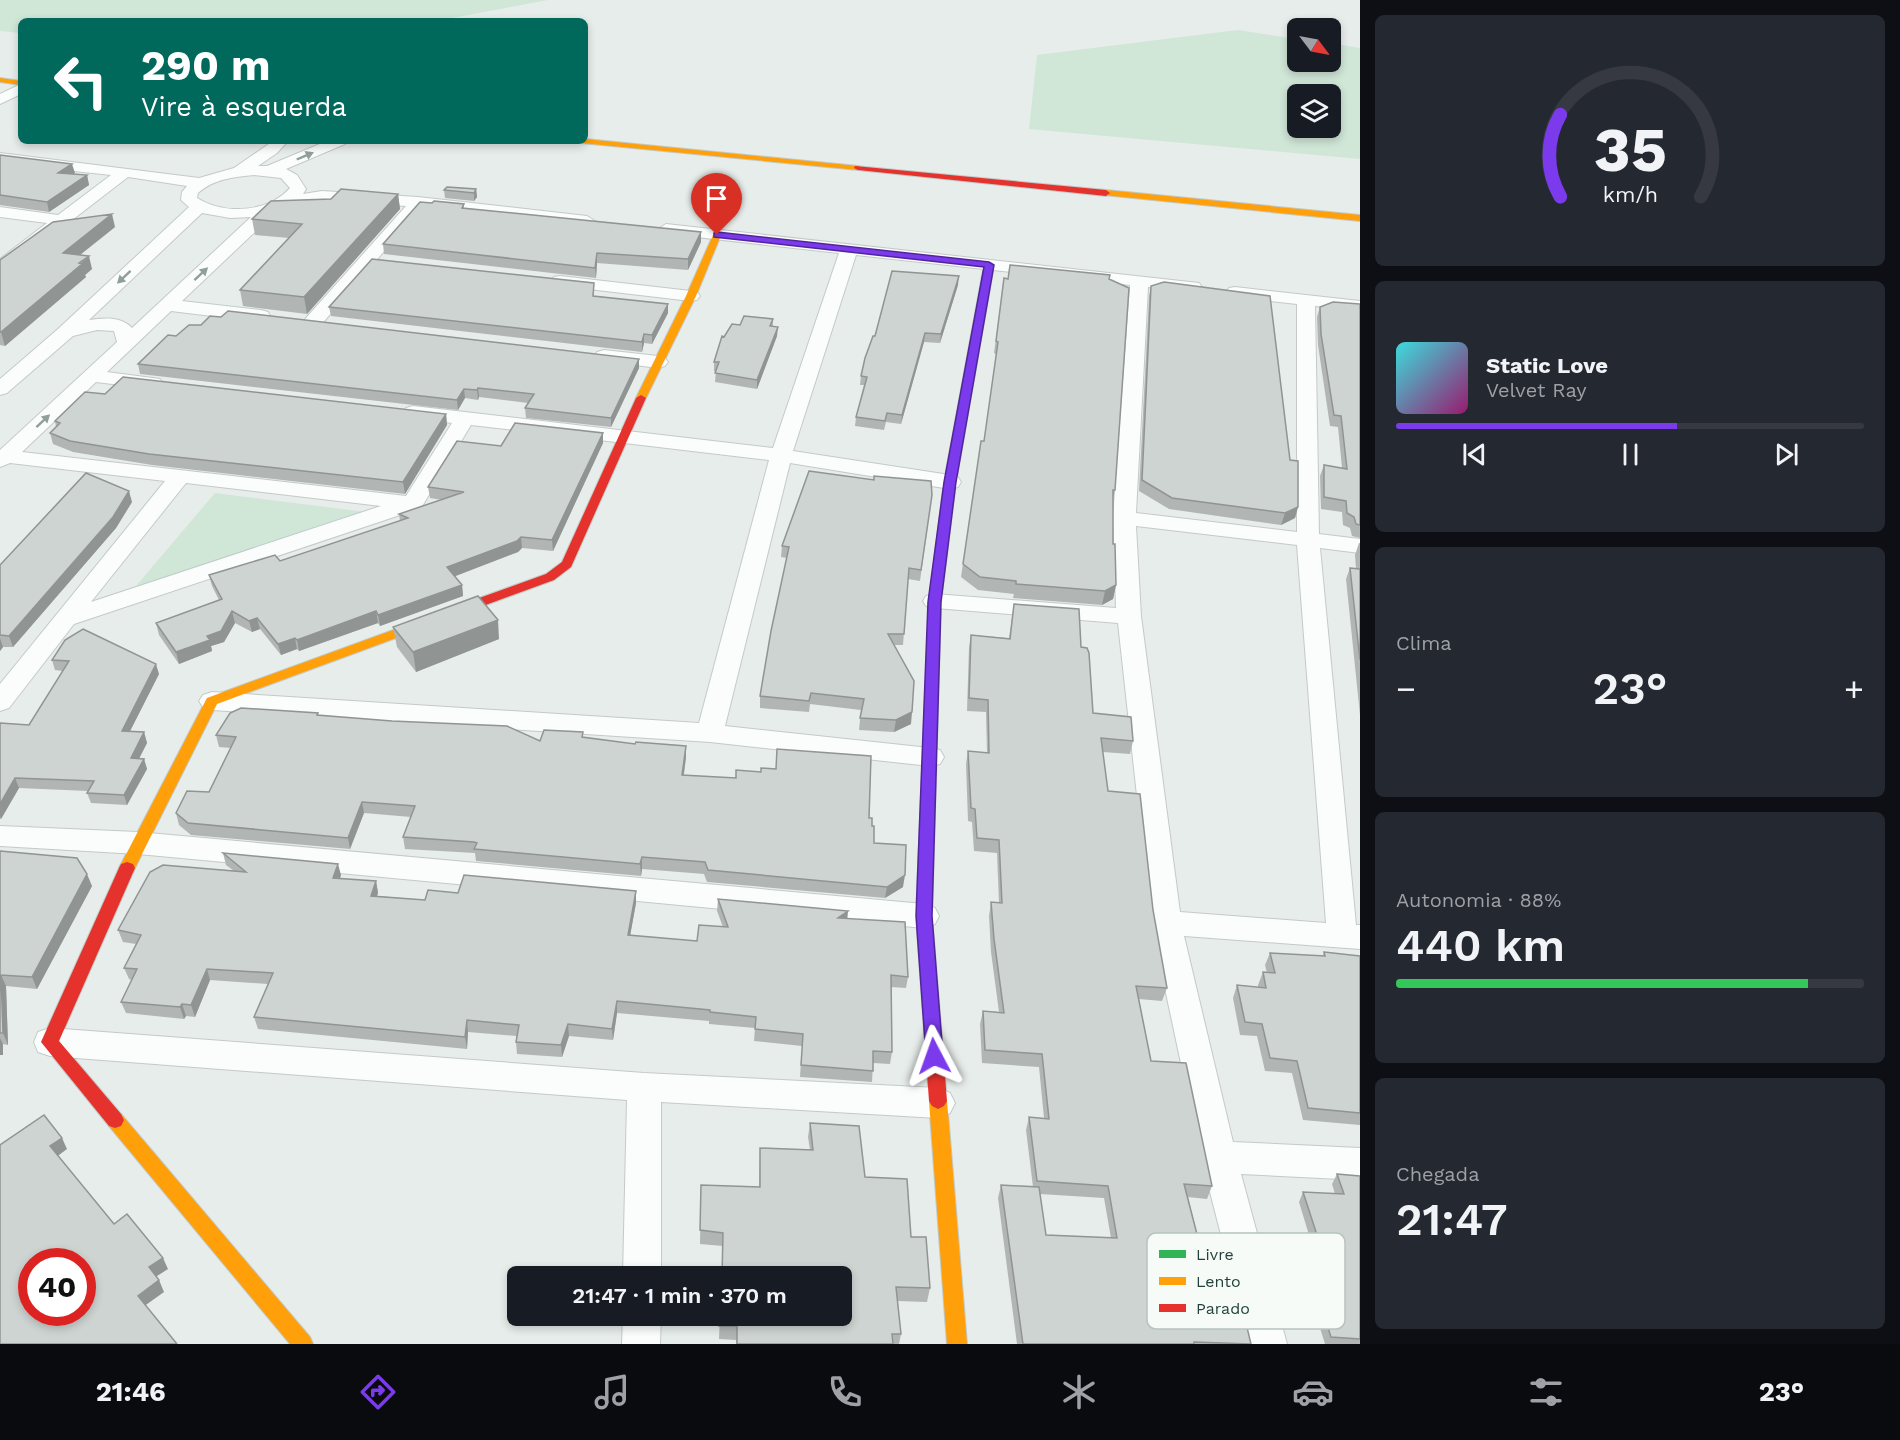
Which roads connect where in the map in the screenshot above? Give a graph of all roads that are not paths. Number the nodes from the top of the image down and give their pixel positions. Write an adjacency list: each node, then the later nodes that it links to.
1 (0, 80): 2 (main road)
2 (18, 83)
3 (18, 90): 4 (street)
4 (0, 100)
5 (588, 141): 18 (main road)
6 (278, 144): 11 (street)
7 (333, 144): 9 (street, one-way to 7)
8 (0, 158): 10 (street)
9 (269, 171): 11 (street); 13 (street)
10 (125, 172): 12 (street); 19 (street)
11 (237, 172): 12 (street)
12 (199, 183): 15 (street)
13 (293, 194): 14 (street); 16 (street)
14 (418, 202): 20 (street); 24 (street)
15 (198, 208): 16 (street); 36 (street, one-way to 36)
16 (271, 208): 32 (street, one-way to 16)
17 (0, 212): 19 (street)
18 (1360, 218)
19 (61, 220): 27 (street)
20 (602, 222)
21 (648, 227): 22 (street)
22 (717, 235): 23 (street); 30 (main road)
23 (849, 249): 26 (street); 46 (street)
24 (368, 260): 25 (street); 34 (street)
25 (391, 262)
26 (989, 265): 29 (street); 49 (main road)
27 (0, 267)
28 (541, 279): 30 (street)
29 (1139, 281): 31 (street); 51 (street)
30 (691, 296): 39 (main road)
31 (1306, 300): 33 (street); 52 (street)
32 (167, 305): 34 (street); 37 (street)
33 (1360, 306)
34 (313, 322): 35 (street)
35 (337, 324)
36 (65, 333): 37 (street); 42 (street)
37 (126, 341): 40 (street)
38 (586, 354): 39 (street)
39 (658, 362): 45 (main road)
40 (91, 376): 41 (street); 47 (street, one-way to 40)
41 (173, 386)
42 (0, 389)
43 (395, 410): 44 (street)
44 (465, 418): 45 (street); 50 (street)
45 (621, 438): 46 (street); 57 (main road)
46 (781, 455): 49 (street); 59 (street)
47 (3, 459): 48 (street)
48 (179, 478): 50 (street); 56 (street)
49 (950, 482): 54 (main road)
50 (413, 503): 56 (street)
51 (1125, 518): 52 (street); 55 (street)
52 (1308, 539): 53 (street); 65 (street)
53 (1360, 546)
54 (935, 602): 55 (street); 60 (main road)
55 (1129, 616): 64 (street)
56 (65, 619): 58 (street)
57 (212, 701): 59 (street); 62 (main road)
58 (0, 702)
59 (710, 733): 60 (street)
60 (930, 758): 63 (main road)
61 (0, 836): 62 (street)
62 (138, 843): 63 (street); 66 (main road)
63 (924, 916): 68 (main road)
64 (1166, 923): 65 (street); 69 (street)
65 (1351, 936)
66 (50, 1042): 67 (street); 75 (main road)
67 (644, 1087): 68 (street); 72 (street)
68 (938, 1103): 77 (main road)
69 (1219, 1157): 70 (street); 71 (street)
70 (1360, 1164)
71 (1239, 1233)
72 (642, 1266)
73 (642, 1326): 76 (street)
74 (1264, 1329): 78 (street)
75 (303, 1344)
76 (641, 1344)
77 (957, 1344)
78 (1268, 1344)

